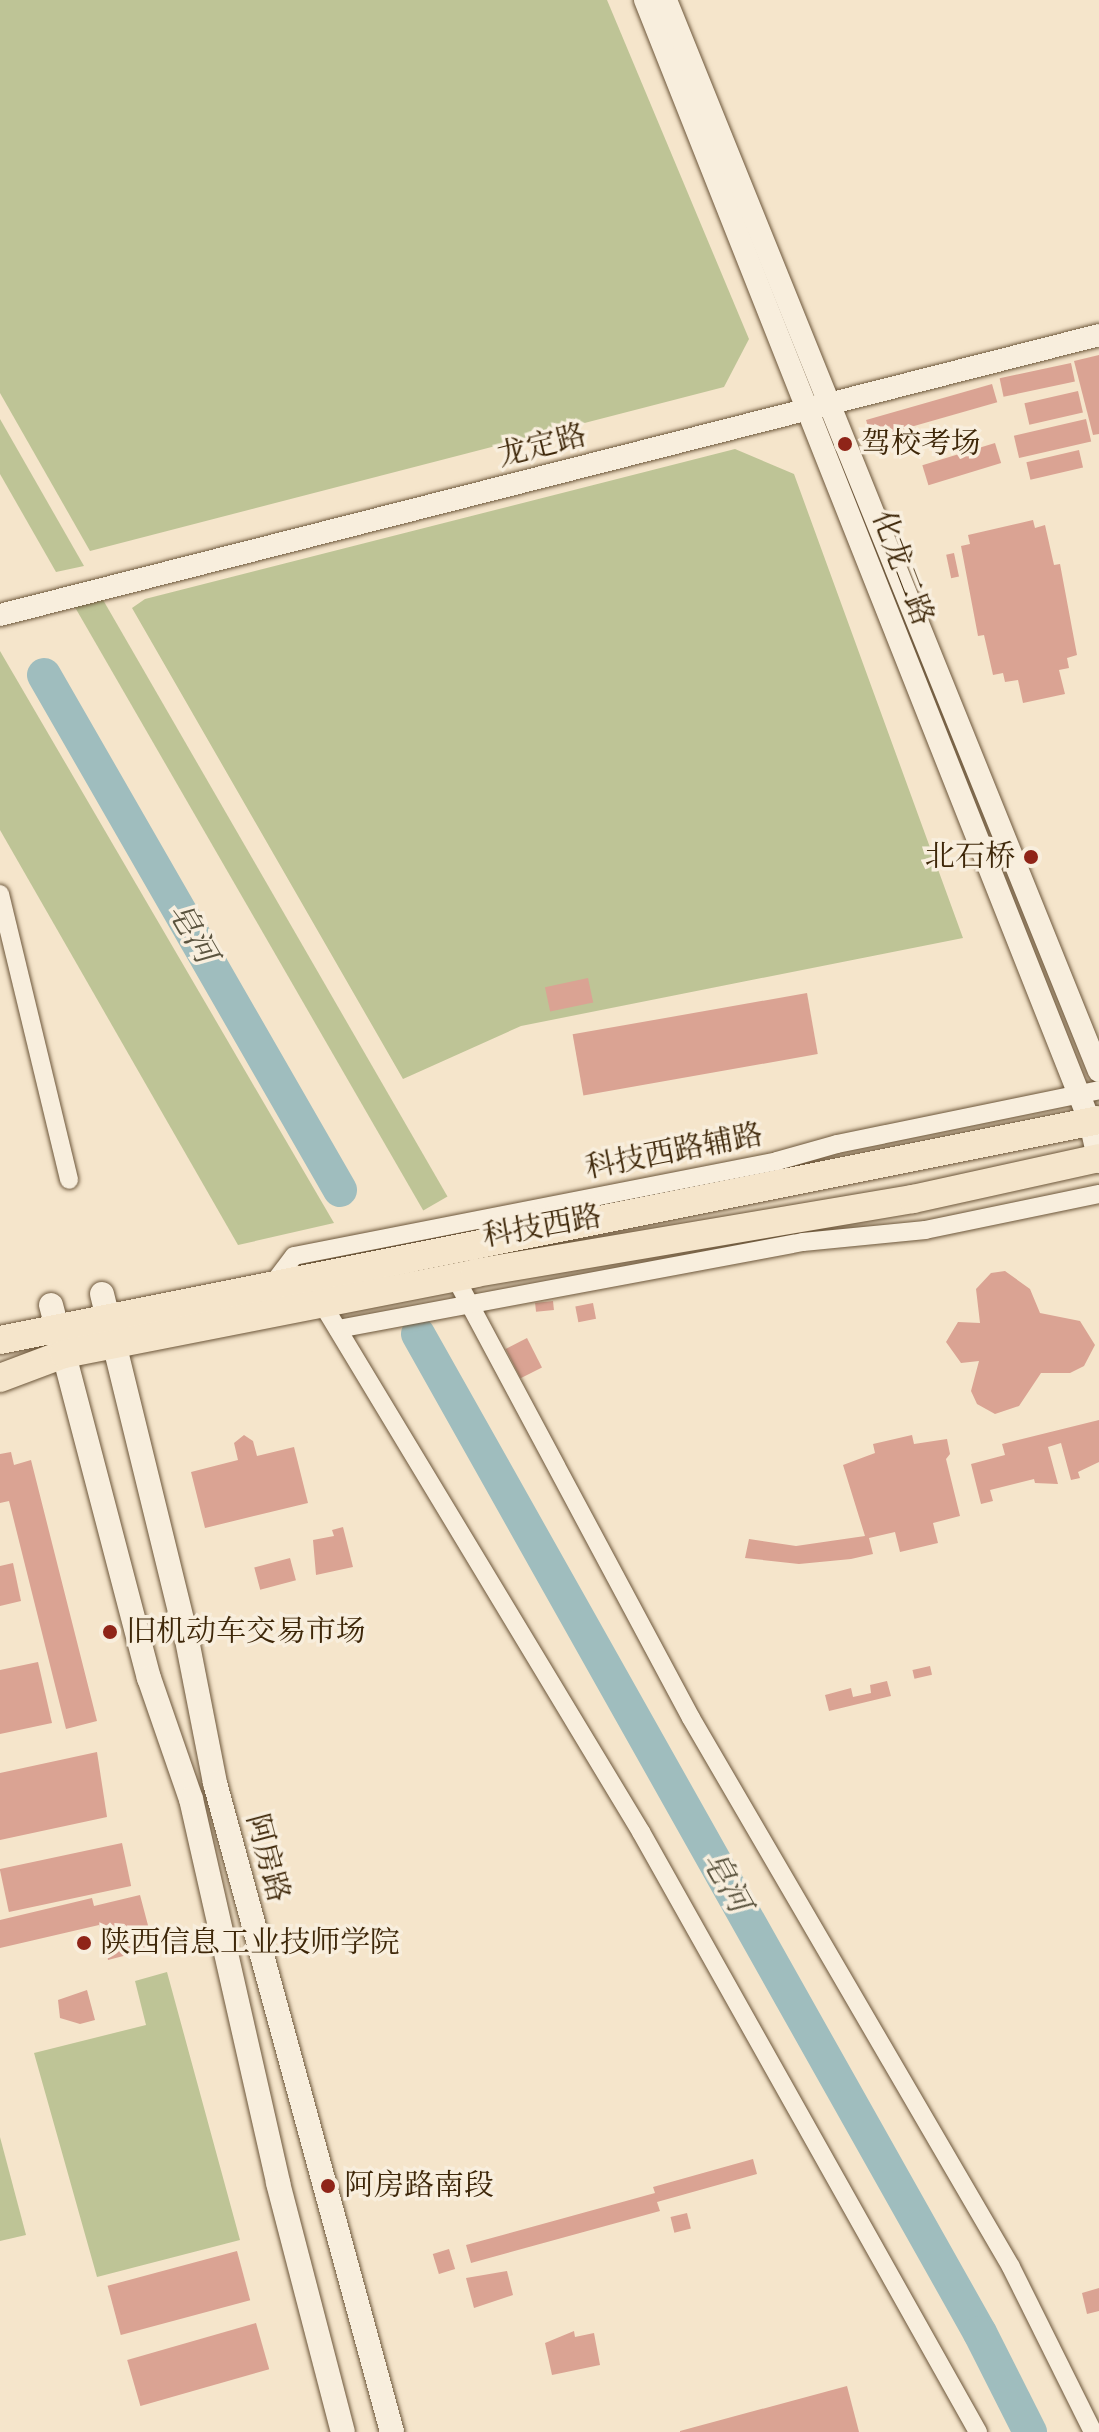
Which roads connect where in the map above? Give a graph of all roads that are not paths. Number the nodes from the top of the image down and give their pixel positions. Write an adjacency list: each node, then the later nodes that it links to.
1 (645, 0): 4 (street, 化龙二路)
2 (666, 0): 4 (street, 化龙二路)
3 (1099, 335): 4 (street, 龙定路)
4 (818, 406): 5 (street, 龙定路); 7 (street, 化龙二路); 8 (street, 化龙二路)
5 (0, 615)
6 (0, 894): 11 (street)
7 (1099, 1071)
8 (1089, 1093): 9 (street, 化龙二路); 14 (street, 科技西路辅路)
9 (1094, 1121): 10 (street, 化龙二路); 14 (main road, 科技西路)
10 (1099, 1160): 13 (main road, 科技西路)
11 (69, 1180)
12 (1099, 1194): 17 (street)
13 (455, 1277): 16 (main road, 科技西路); 17 (street)
14 (272, 1285): 15 (main road, 科技西路)
15 (104, 1305): 18 (main road, 科技西路); 21 (main road, 阿房路)
16 (323, 1305): 19 (street); 21 (main road, 科技西路)
17 (469, 1305): 19 (street); 27 (street)
18 (54, 1316): 20 (main road, 科技西路); 22 (main road, 阿房路)
19 (338, 1329): 26 (street)
20 (0, 1340)
21 (113, 1345): 22 (main road, 科技西路); 25 (main road, 阿房路)
22 (64, 1354): 23 (main road, 科技西路); 24 (main road, 阿房路)
23 (0, 1378)
24 (343, 2432)
25 (392, 2432)
26 (978, 2432)
27 (1093, 2432)

